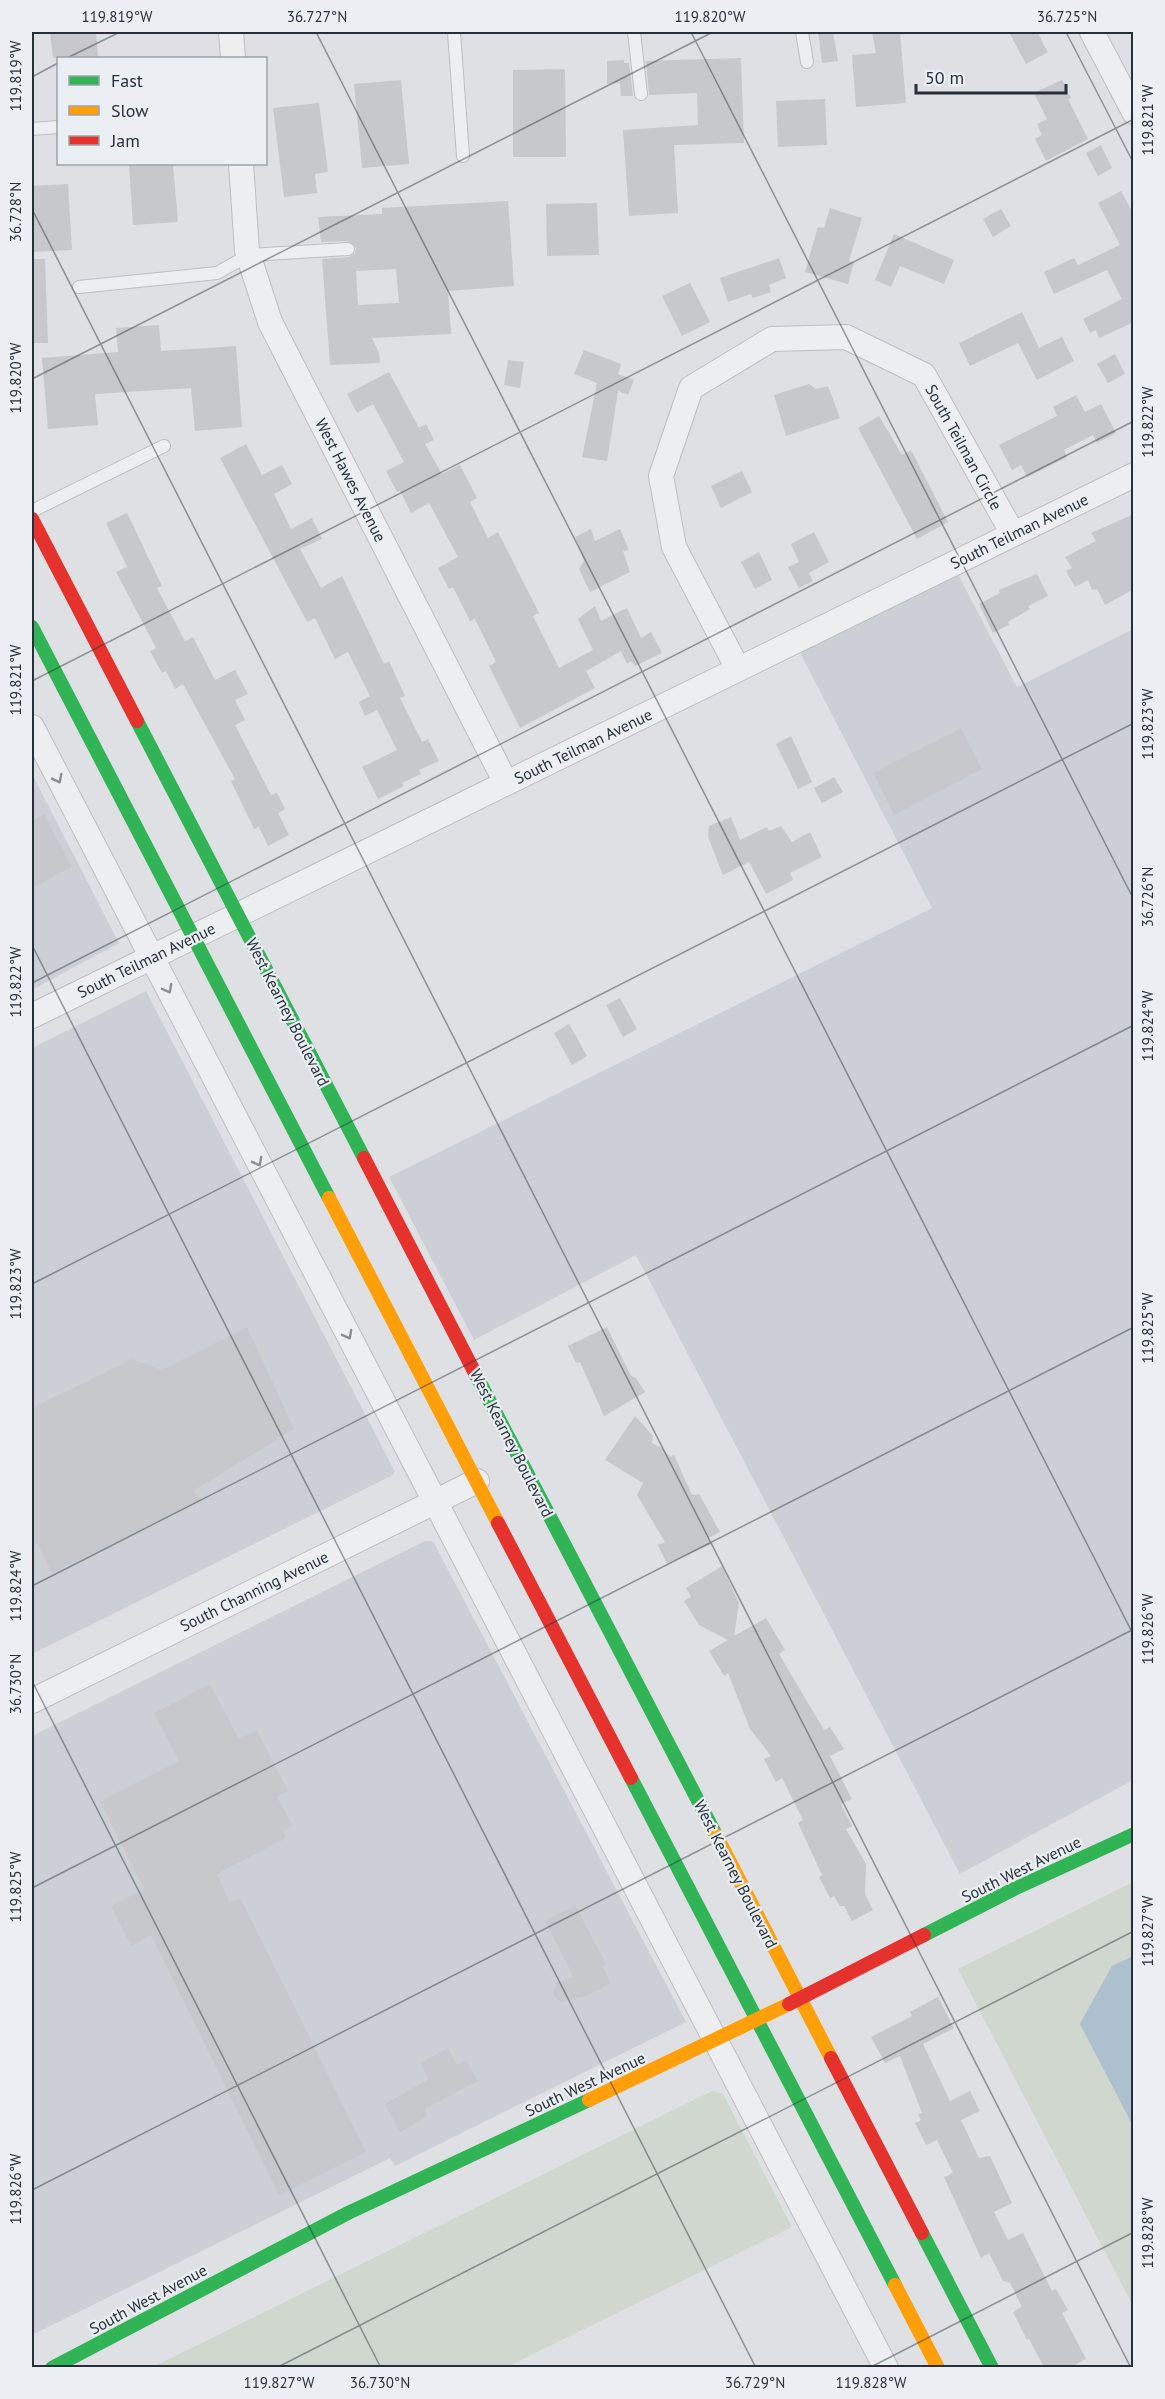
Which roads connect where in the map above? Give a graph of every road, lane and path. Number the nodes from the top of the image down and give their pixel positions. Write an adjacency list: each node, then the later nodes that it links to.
1 (232, 32): 6 (street)
2 (454, 32): 12 (lane)
3 (634, 32): 8 (lane)
4 (802, 32): 7 (lane)
5 (1092, 32): 9 (street)
6 (233, 57)
7 (807, 62)
8 (640, 94)
9 (1134, 112)
10 (57, 127): 11 (lane)
11 (32, 129)
12 (464, 156)
13 (241, 165): 15 (street, West Hawes Avenue)
14 (348, 249): 15 (lane)
15 (249, 255): 16 (lane); 25 (street, West Hawes Avenue)
16 (79, 287)
17 (164, 447): 19 (lane)
18 (1134, 475): 21 (street, South Teilman Avenue)
19 (32, 511)
20 (32, 519): 26 (street, West Kearney Boulevard)
21 (1013, 534): 23 (street, South Teilman Avenue); 23 (street, South Teilman Circle)
22 (32, 627): 27 (street)
23 (738, 669): 25 (street, South Teilman Avenue)
24 (32, 727): 28 (street, one-way to 28)
25 (506, 783): 26 (street, South Teilman Avenue)
26 (238, 915): 27 (street, South Teilman Avenue); 34 (street, West Kearney Boulevard)
27 (194, 937): 28 (street, South Teilman Avenue); 30 (street)
28 (151, 957): 29 (street, South Teilman Avenue); 31 (street, one-way to 31)
29 (32, 1016)
30 (477, 1481): 31 (street, South Channing Avenue); 35 (street)
31 (435, 1502): 32 (street, South Channing Avenue); 36 (street)
32 (32, 1701)
33 (1134, 1834): 34 (street, South West Avenue)
34 (799, 1996): 35 (street, South West Avenue); 40 (street, West Kearney Boulevard)
35 (756, 2018): 36 (street, South West Avenue); 39 (street)
36 (715, 2041): 37 (street, South West Avenue); 38 (street)
37 (52, 2367)
38 (886, 2367)
39 (938, 2367)
40 (992, 2367)

